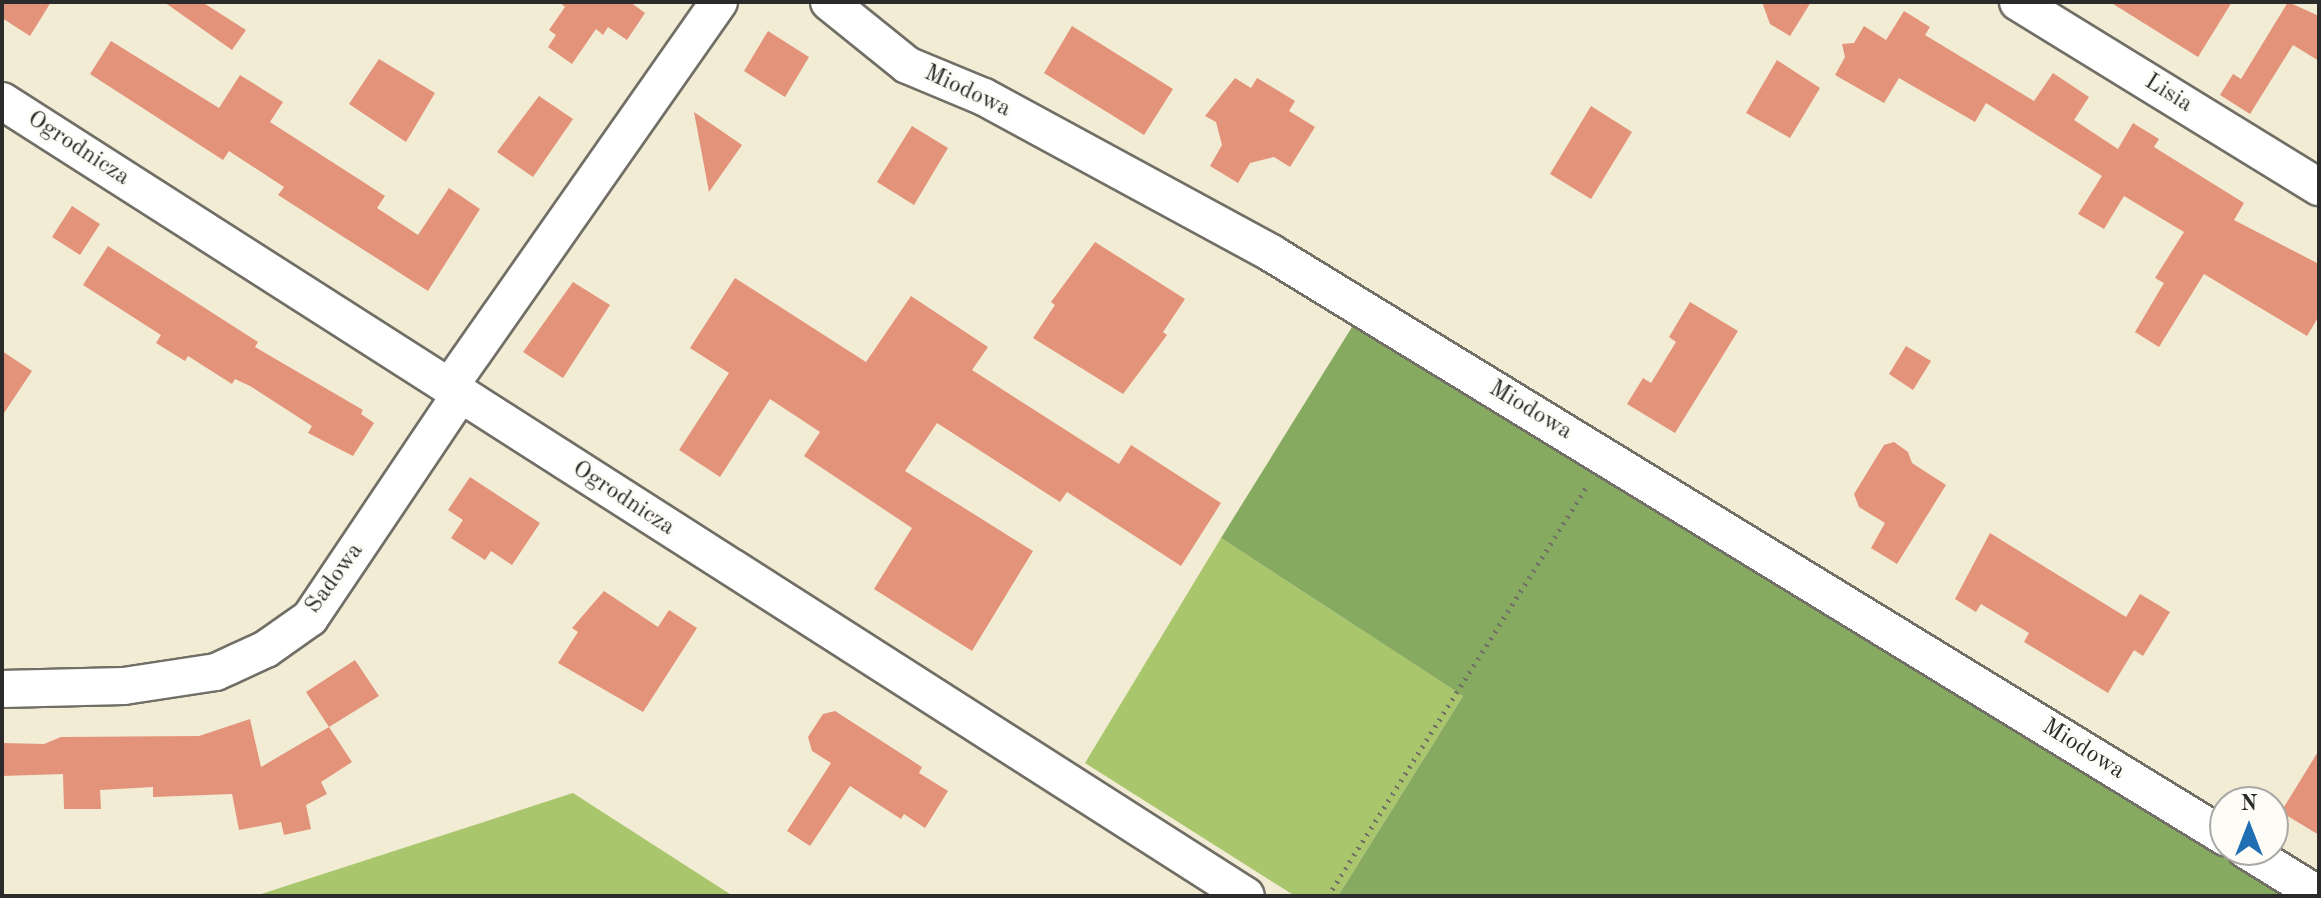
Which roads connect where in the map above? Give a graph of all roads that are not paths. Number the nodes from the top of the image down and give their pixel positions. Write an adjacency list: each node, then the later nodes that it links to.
1 (719, 2): 6 (street, Sadowa)
2 (829, 2): 8 (street, Miodowa)
3 (2018, 2): 5 (street, Lisia)
4 (2, 101): 6 (street, Ogrodnicza)
5 (2319, 187)
6 (455, 389): 7 (street, Sadowa); 11 (street, Ogrodnicza)
7 (2, 689)
8 (2209, 827)
9 (2272, 866): 10 (street)
10 (2319, 895)
11 (1246, 896)

